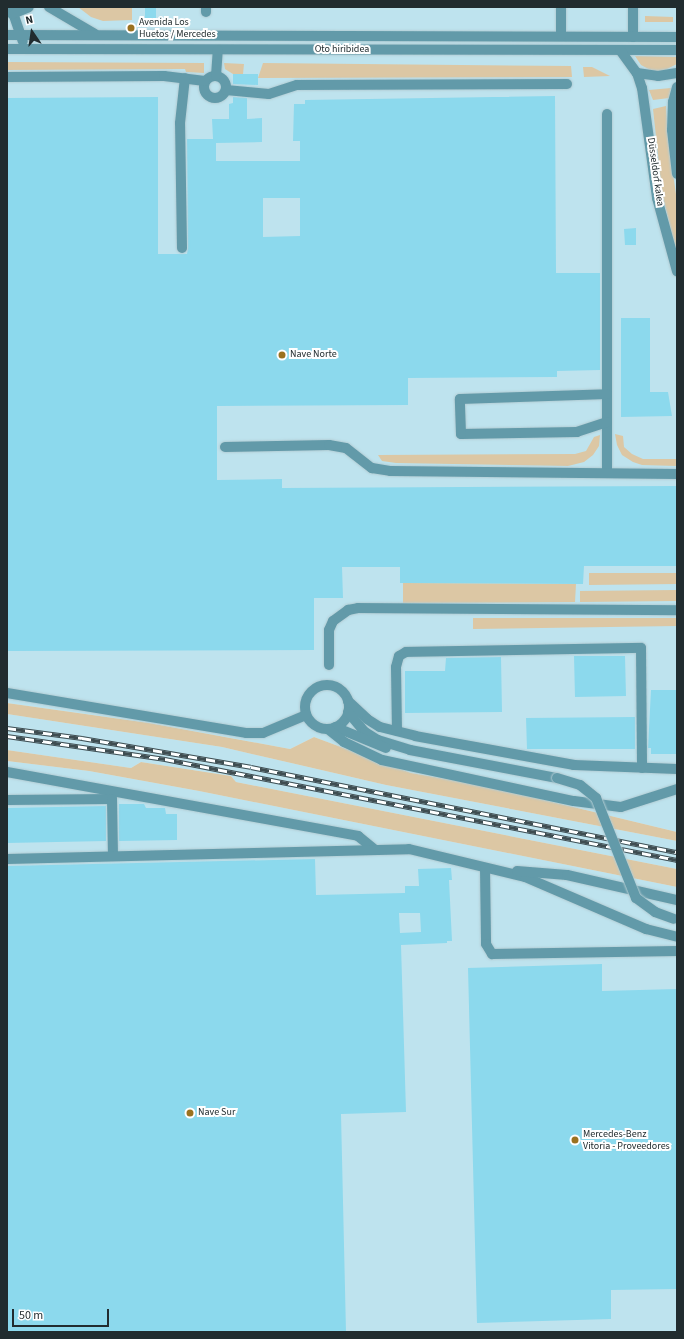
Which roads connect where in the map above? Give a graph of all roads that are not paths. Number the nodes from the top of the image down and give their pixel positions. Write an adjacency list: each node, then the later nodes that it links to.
1 (29, 7): 5 (street)
2 (49, 7): 8 (street)
3 (561, 7): 9 (street)
4 (633, 7): 10 (street)
5 (12, 11): 7 (street)
6 (7, 35): 7 (street, Oto hiribidea)
7 (20, 35): 8 (street, Oto hiribidea); 13 (street)
8 (97, 35): 9 (street, Oto hiribidea)
9 (561, 36): 10 (street, Oto hiribidea)
10 (633, 37): 11 (street, Oto hiribidea)
11 (677, 37)
12 (7, 49): 13 (street, Oto hiribidea)
13 (27, 49): 14 (street, Oto hiribidea)
14 (218, 50): 15 (street, Oto hiribidea); 19 (street)
15 (620, 50): 16 (street, Oto hiribidea); 17 (street, Düsseldorf kalea)
16 (677, 50)
17 (637, 73): 18 (street); 29 (street, Düsseldorf kalea)
18 (677, 73)
19 (216, 76): 22 (street); 25 (street)
20 (7, 77): 21 (street)
21 (185, 78): 22 (street); 28 (street)
22 (205, 81): 25 (street)
23 (567, 84): 25 (street)
24 (677, 87): 27 (street)
25 (226, 90)
26 (607, 114): 30 (street)
27 (677, 174)
28 (182, 248)
29 (677, 271)
30 (607, 394): 31 (street); 31 (street)
31 (607, 422): 33 (street)
32 (225, 447): 33 (street)
33 (607, 473): 34 (street)
34 (677, 474)
35 (677, 610): 36 (street)
36 (329, 665)
37 (7, 693): 40 (street)
38 (348, 701): 39 (street); 40 (street); 42 (street)
39 (348, 712): 41 (street); 43 (street)
40 (306, 715): 41 (street)
41 (331, 728): 43 (street); 47 (street)
42 (397, 731): 44 (street); 44 (street)
43 (410, 750): 54 (street, bridge)
44 (642, 768): 45 (street)
45 (677, 769)
46 (7, 772): 49 (street)
47 (677, 789)
48 (7, 800): 50 (street)
49 (375, 850): 50 (street); 52 (street)
50 (113, 855): 51 (street)
51 (7, 859)
52 (485, 868): 53 (street); 55 (street); 56 (street)
53 (677, 900)
54 (675, 919)
55 (677, 936)
56 (677, 951)

